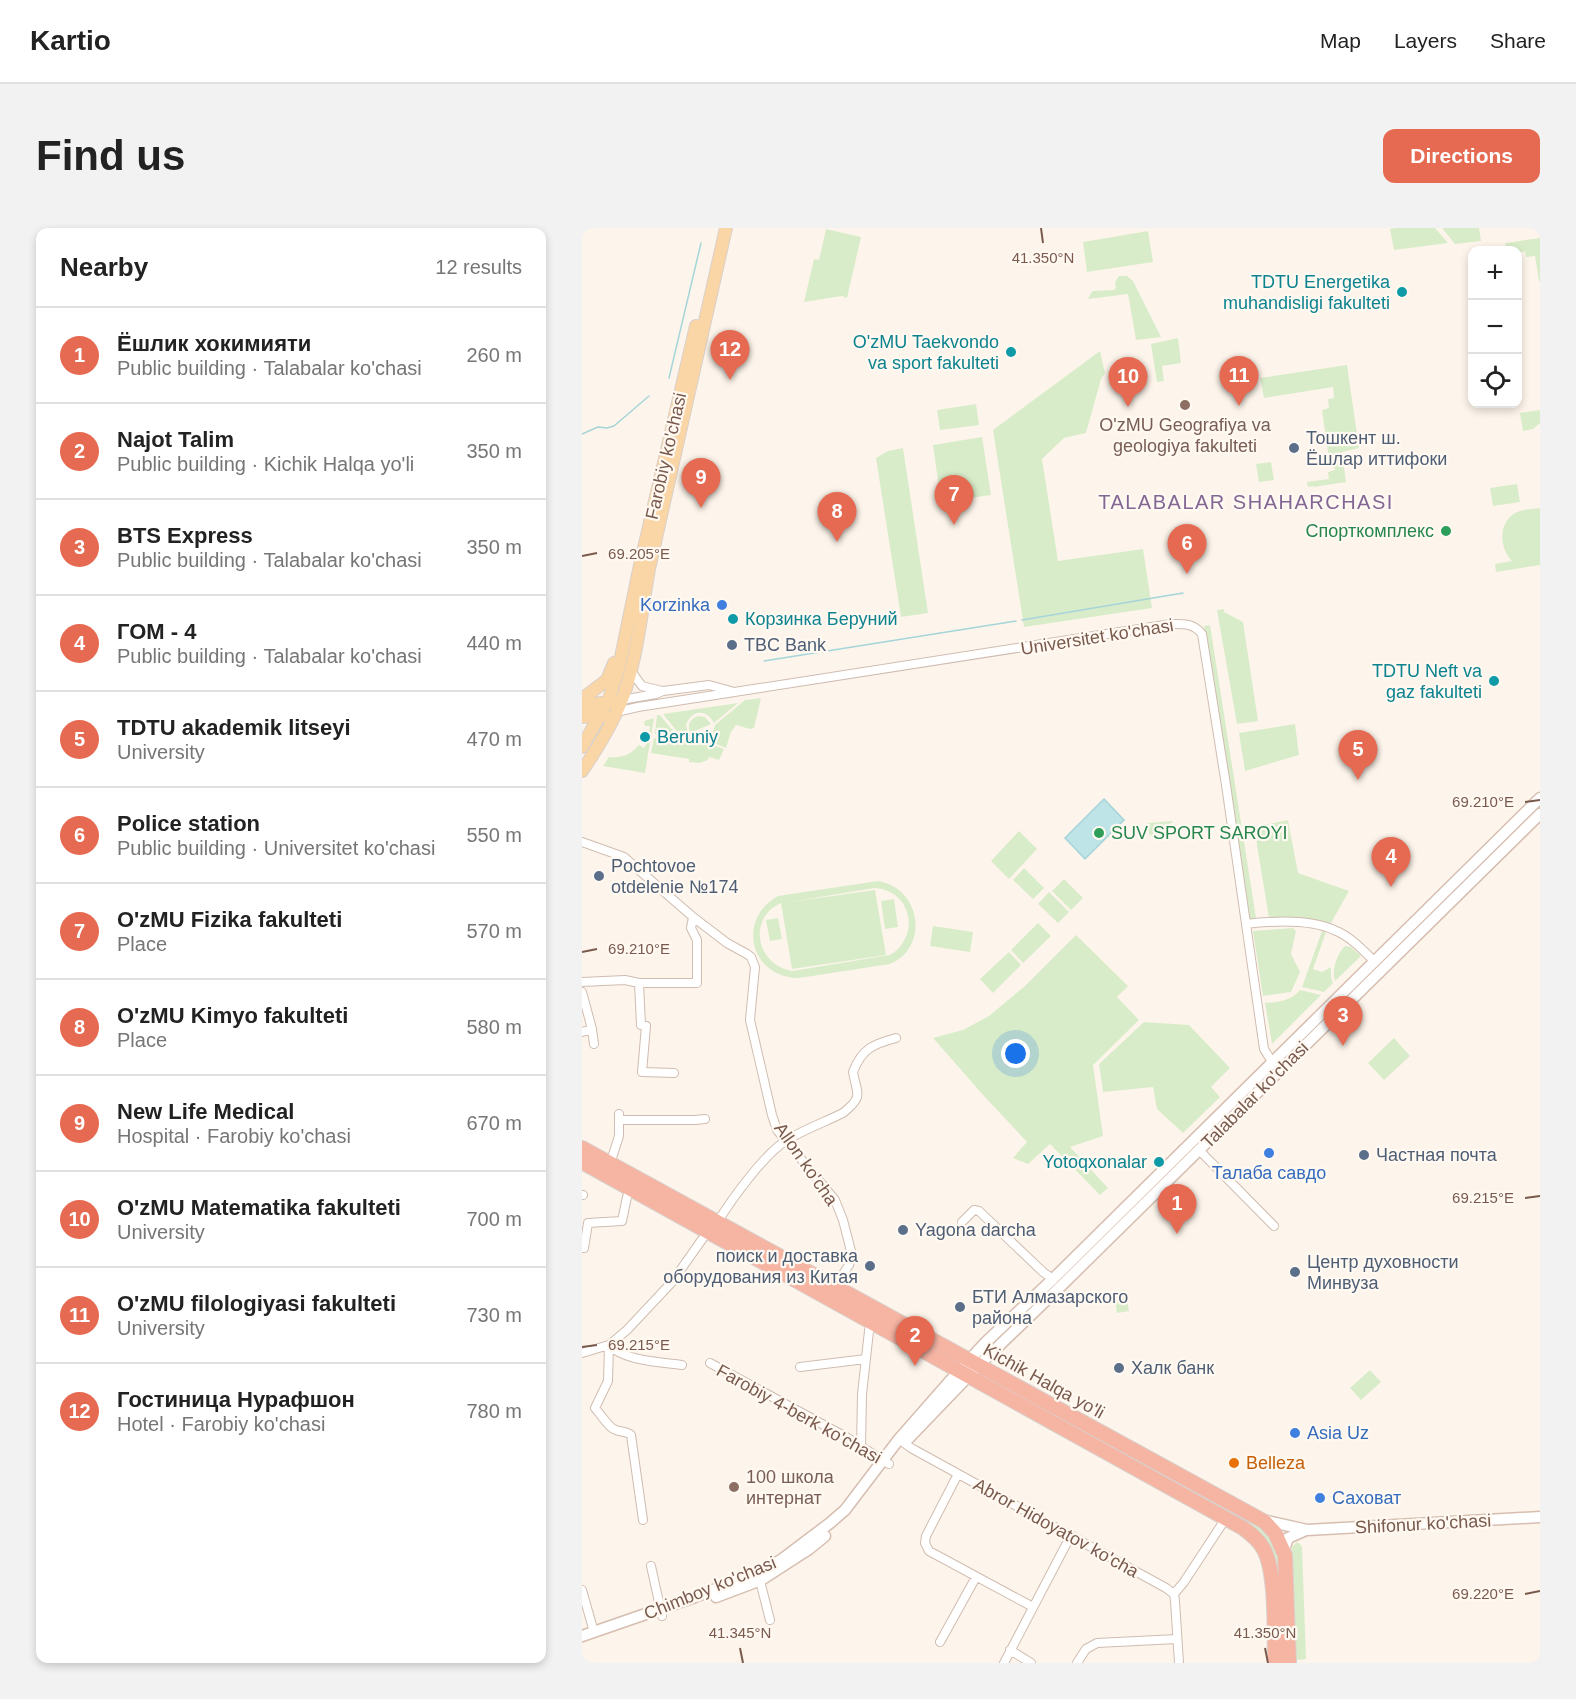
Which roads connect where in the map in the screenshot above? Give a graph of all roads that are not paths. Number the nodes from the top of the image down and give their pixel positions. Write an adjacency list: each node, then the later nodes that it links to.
1 (718, 228): 3 (main road, Farobiy ko'chasi)
2 (726, 228): 4 (main road, Farobiy ko'chasi)
3 (624, 646): 7 (main road); 10 (main road, Farobiy ko'chasi)
4 (630, 670): 5 (street); 8 (main road, Farobiy ko'chasi)
5 (663, 691): 6 (street, Universitet ko'chasi); 8 (street, Universitet ko'chasi)
6 (734, 692): 10 (street, Universitet ko'chasi); 20 (street, Universitet ko'chasi)
7 (582, 699)
8 (621, 700): 10 (main road, Farobiy ko'chasi)
9 (582, 705): 10 (main road)
10 (611, 708): 11 (main road); 14 (main road, Farobiy ko'chasi)
11 (600, 716): 12 (main road); 13 (main road)
12 (582, 717)
13 (582, 747)
14 (582, 771)
15 (1540, 798): 18 (main road, Talabalar ko'chasi)
16 (1540, 814): 18 (main road, Talabalar ko'chasi)
17 (582, 842): 19 (street)
18 (1442, 903): 21 (main road, Talabalar ko'chasi); 29 (main road, Talabalar ko'chasi)
19 (693, 917): 23 (street); 32 (street, Allon ko'cha)
20 (1246, 924): 21 (street); 29 (street, Universitet ko'chasi)
21 (1375, 962): 29 (main road, Talabalar ko'chasi)
22 (582, 982): 23 (street)
23 (639, 983): 30 (street)
24 (582, 992): 25 (street)
25 (592, 1029): 26 (street); 28 (street)
26 (582, 1032)
27 (897, 1038): 32 (street)
28 (594, 1044)
29 (1276, 1067): 34 (main road, Talabalar ko'chasi); 38 (main road, Talabalar ko'chasi)
30 (674, 1073)
31 (705, 1119): 36 (street)
32 (786, 1140): 41 (street); 45 (street, Allon ko'cha)
33 (582, 1148): 36 (highway, Kichik Halqa yo'li)
34 (1199, 1150): 38 (main road, Talabalar ko'chasi); 40 (street)
35 (582, 1162): 37 (highway, Kichik Halqa yo'li)
36 (610, 1164): 41 (highway, Kichik Halqa yo'li)
37 (631, 1189): 41 (highway, Kichik Halqa yo'li); 42 (street)
38 (1130, 1210): 44 (main road, Talabalar ko'chasi)
39 (962, 1222): 44 (street)
40 (1274, 1226)
41 (713, 1227): 43 (highway, Kichik Halqa yo'li); 47 (street)
42 (582, 1248)
43 (796, 1274): 45 (highway, Kichik Halqa yo'li); 46 (highway, Kichik Halqa yo'li)
44 (1057, 1282): 52 (main road, Talabalar ko'chasi)
45 (835, 1286): 52 (highway, Kichik Halqa yo'li)
46 (870, 1323): 49 (street); 52 (highway, Kichik Halqa yo'li)
47 (609, 1345): 48 (street); 51 (street); 63 (street)
48 (582, 1353)
49 (866, 1359): 53 (street); 55 (street)
50 (710, 1364): 55 (street, Farobiy 4-berk ko'chasi)
51 (681, 1365)
52 (969, 1367): 54 (main road, Chimboy ko'chasi); 57 (highway, Kichik Halqa yo'li); 59 (highway, Kichik Halqa yo'li)
53 (800, 1368)
54 (902, 1441): 56 (main road, Chimboy ko'chasi); 58 (street, Abror Hidoyatov ko'cha)
55 (861, 1446): 56 (street, Farobiy 4-berk ko'chasi)
56 (886, 1462): 68 (main road, Chimboy ko'chasi)
57 (1169, 1470): 59 (highway); 62 (highway, Kichik Halqa yo'li)
58 (958, 1474): 65 (street, Abror Hidoyatov ko'cha); 69 (street)
59 (1162, 1483): 61 (highway, Kichik Halqa yo'li)
60 (1540, 1517): 64 (main road, Shifonur ko'chasi)
61 (1226, 1518): 71 (street); 85 (highway, Kichik Halqa yo'li)
62 (1260, 1519): 64 (main road, Shifonur ko'chasi); 66 (highway, Kichik Halqa yo'li)
63 (643, 1520)
64 (1306, 1530): 66 (main road)
65 (1071, 1535): 71 (street, Abror Hidoyatov ko'cha); 72 (street)
66 (1284, 1550): 86 (highway, Kichik Halqa yo'li)
67 (651, 1566): 73 (street)
68 (759, 1576): 73 (main road, Chimboy ko'chasi); 74 (street)
69 (976, 1577): 72 (street); 78 (street)
70 (582, 1590): 75 (street)
71 (1174, 1594): 77 (street)
72 (1033, 1607): 80 (street)
73 (661, 1613): 75 (main road, Chimboy ko'chasi); 79 (main road, Chimboy ko'chasi)
74 (770, 1620)
75 (594, 1632): 76 (main road, Chimboy ko'chasi)
76 (582, 1636)
77 (1177, 1639): 83 (street); 84 (street)
78 (940, 1642)
79 (582, 1643)
80 (1010, 1650): 81 (street); 82 (street)
81 (1004, 1663)
82 (1031, 1663)
83 (1077, 1663)
84 (1179, 1663)
85 (1275, 1663)
86 (1289, 1663)

